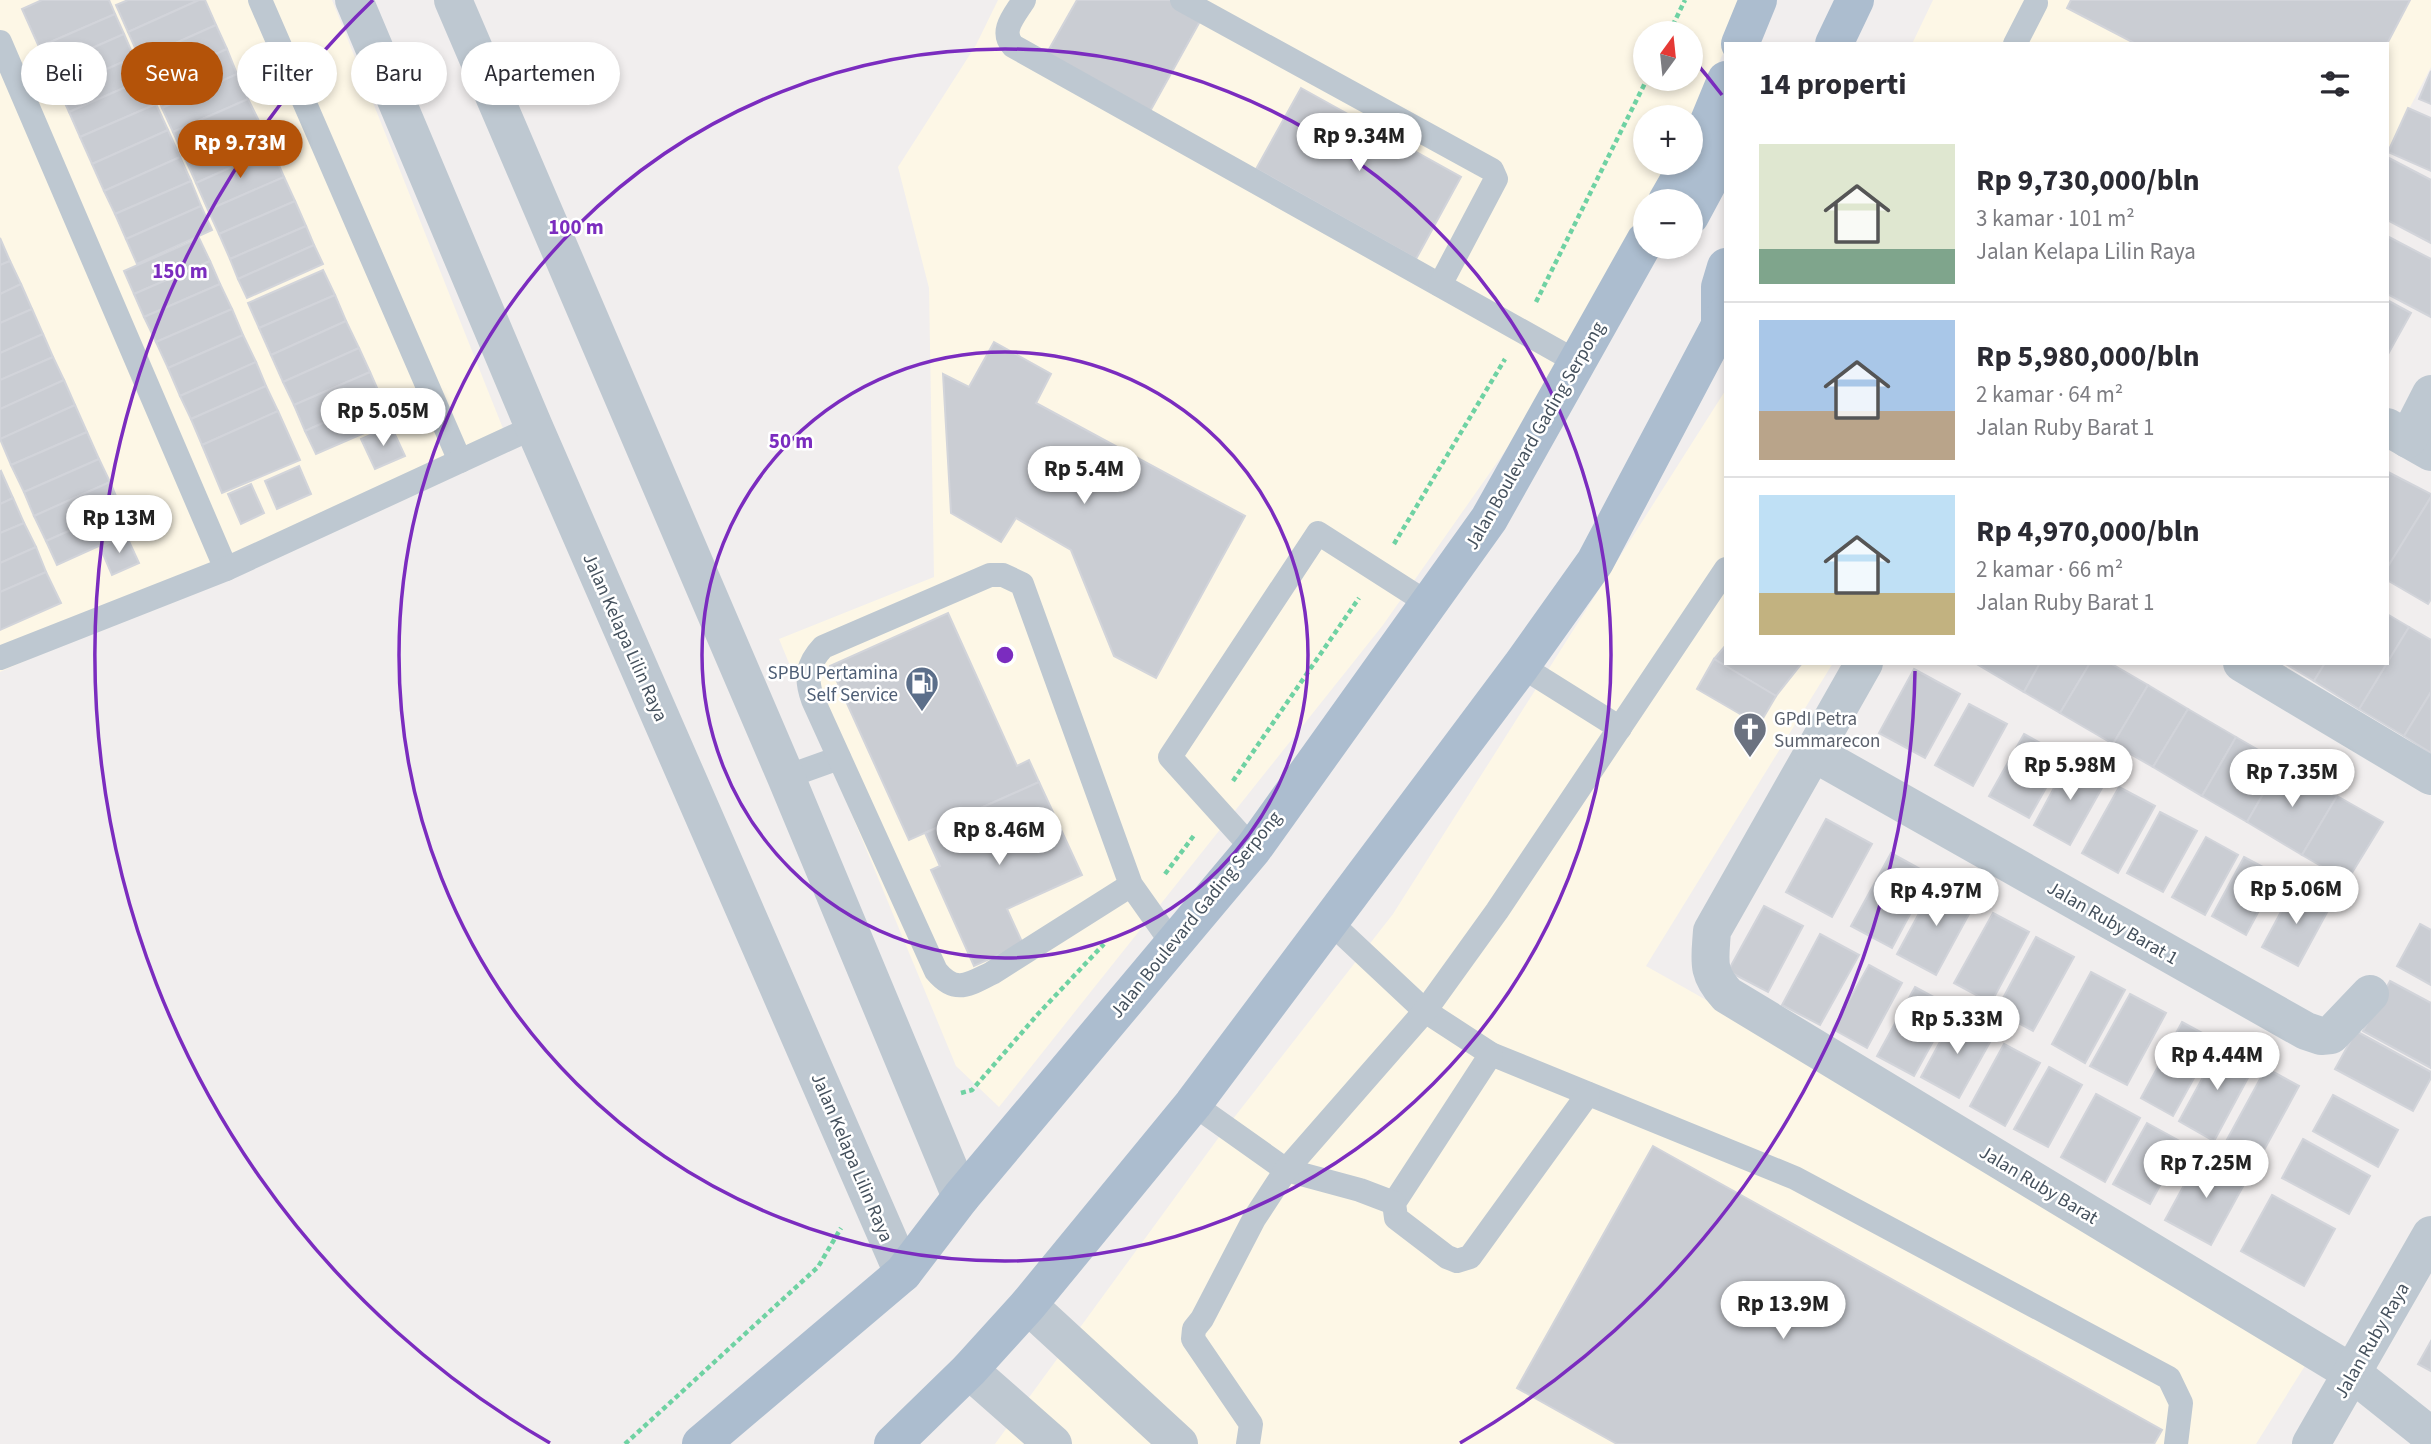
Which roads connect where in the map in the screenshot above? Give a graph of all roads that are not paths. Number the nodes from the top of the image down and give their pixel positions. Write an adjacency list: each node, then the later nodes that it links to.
1 (260, 0): 31 (lane)
2 (354, 0): 29 (street, Jalan Kelapa Lilin Raya)
3 (453, 0): 43 (street)
4 (1024, 0): 25 (lane)
5 (1182, 0): 25 (lane)
6 (1758, 0): 12 (main road)
7 (1781, 0): 13 (main road)
8 (1855, 0): 14 (main road)
9 (1877, 0): 15 (main road)
10 (2036, 4): 16 (lane)
11 (0, 42): 32 (lane)
12 (1742, 42)
13 (1768, 42)
14 (1835, 42)
15 (1857, 42)
16 (2016, 42)
17 (1724, 84): 18 (main road)
18 (1703, 132)
19 (1724, 153): 20 (main road)
20 (1703, 192)
21 (1635, 259): 24 (main road, Jalan Boulevard Gading Serpong)
22 (1658, 259): 24 (main road)
23 (1724, 274): 26 (main road)
24 (1621, 284): 27 (main road, Jalan Boulevard Gading Serpong)
25 (1440, 285): 27 (lane)
26 (1723, 319): 38 (main road)
27 (1577, 362): 34 (main road, Jalan Boulevard Gading Serpong)
28 (2431, 394): 30 (street)
29 (534, 427): 31 (lane); 57 (street, Jalan Kelapa Lilin Raya)
30 (2409, 440)
31 (460, 461): 32 (lane)
32 (226, 569): 35 (lane)
33 (1724, 572): 39 (lane)
34 (1429, 604): 44 (main road, Jalan Boulevard Gading Serpong); 44 (lane)
35 (0, 658)
36 (1863, 665): 40 (street)
37 (2245, 665): 42 (street)
38 (1521, 666): 39 (lane); 46 (main road)
39 (1620, 728): 49 (lane)
40 (1812, 752): 48 (street, Jalan Ruby Barat 1); 60 (street, Jalan Ruby Barat)
41 (839, 758): 43 (lane); 45 (lane); 45 (lane)
42 (2431, 776)
43 (786, 777): 54 (street)
44 (1253, 849): 47 (main road, Jalan Boulevard Gading Serpong)
45 (1137, 894): 47 (lane)
46 (1329, 921): 49 (lane); 52 (main road)
47 (1172, 943): 54 (main road, Jalan Boulevard Gading Serpong)
48 (2370, 994)
49 (1425, 1011): 50 (lane); 53 (lane)
50 (1491, 1054): 51 (lane); 55 (lane)
51 (1588, 1094): 55 (lane); 67 (lane)
52 (1193, 1104): 53 (lane); 58 (main road)
53 (1286, 1170): 55 (lane); 66 (lane)
54 (961, 1197): 57 (main road, Jalan Boulevard Gading Serpong)
55 (1394, 1203)
56 (2431, 1235): 60 (street, Jalan Ruby Raya)
57 (903, 1273): 62 (main road, Jalan Boulevard Gading Serpong)
58 (1028, 1305): 59 (main road); 65 (street)
59 (970, 1370): 63 (main road); 64 (street)
60 (2352, 1373): 61 (street, Jalan Ruby Barat); 68 (street, Jalan Ruby Raya)
61 (2431, 1436)
62 (701, 1444)
63 (893, 1444)
64 (1053, 1444)
65 (1179, 1444)
66 (1248, 1444)
67 (2176, 1444)
68 (2311, 1444)

